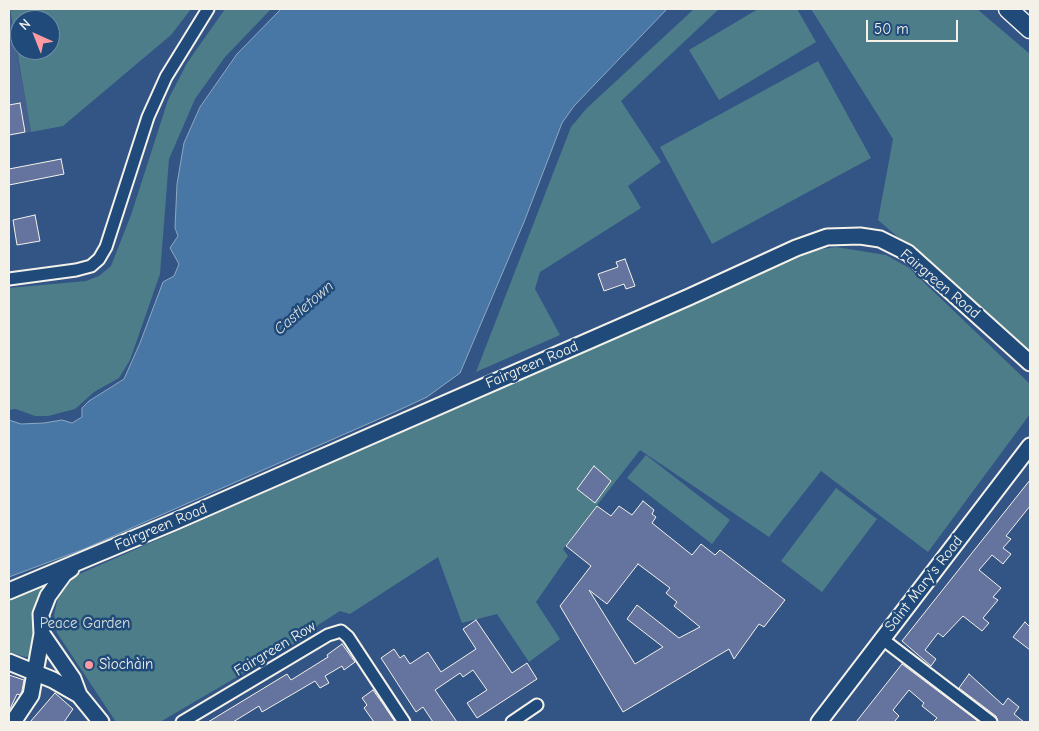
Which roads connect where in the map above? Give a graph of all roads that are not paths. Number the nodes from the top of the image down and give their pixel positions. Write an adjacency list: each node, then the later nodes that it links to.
1 (208, 9): 4 (street)
2 (1008, 9): 3 (main road)
3 (1030, 29)
4 (9, 279)
5 (1030, 363): 7 (main road, Fairgreen Road)
6 (1030, 446): 10 (main road, Saint Mary's Road)
7 (85, 559): 8 (main road, Fairgreen Road); 9 (main road)
8 (9, 592)
9 (42, 634): 12 (main road); 13 (main road)
10 (881, 638): 20 (main road, Saint Mary's Road); 21 (street)
11 (9, 662): 12 (main road)
12 (35, 672): 13 (main road); 15 (main road)
13 (79, 696): 16 (main road)
14 (537, 705): 19 (street)
15 (13, 722)
16 (100, 722)
17 (182, 722): 18 (street, Fairgreen Row)
18 (404, 722)
19 (512, 722)
20 (819, 722)
21 (991, 722)

